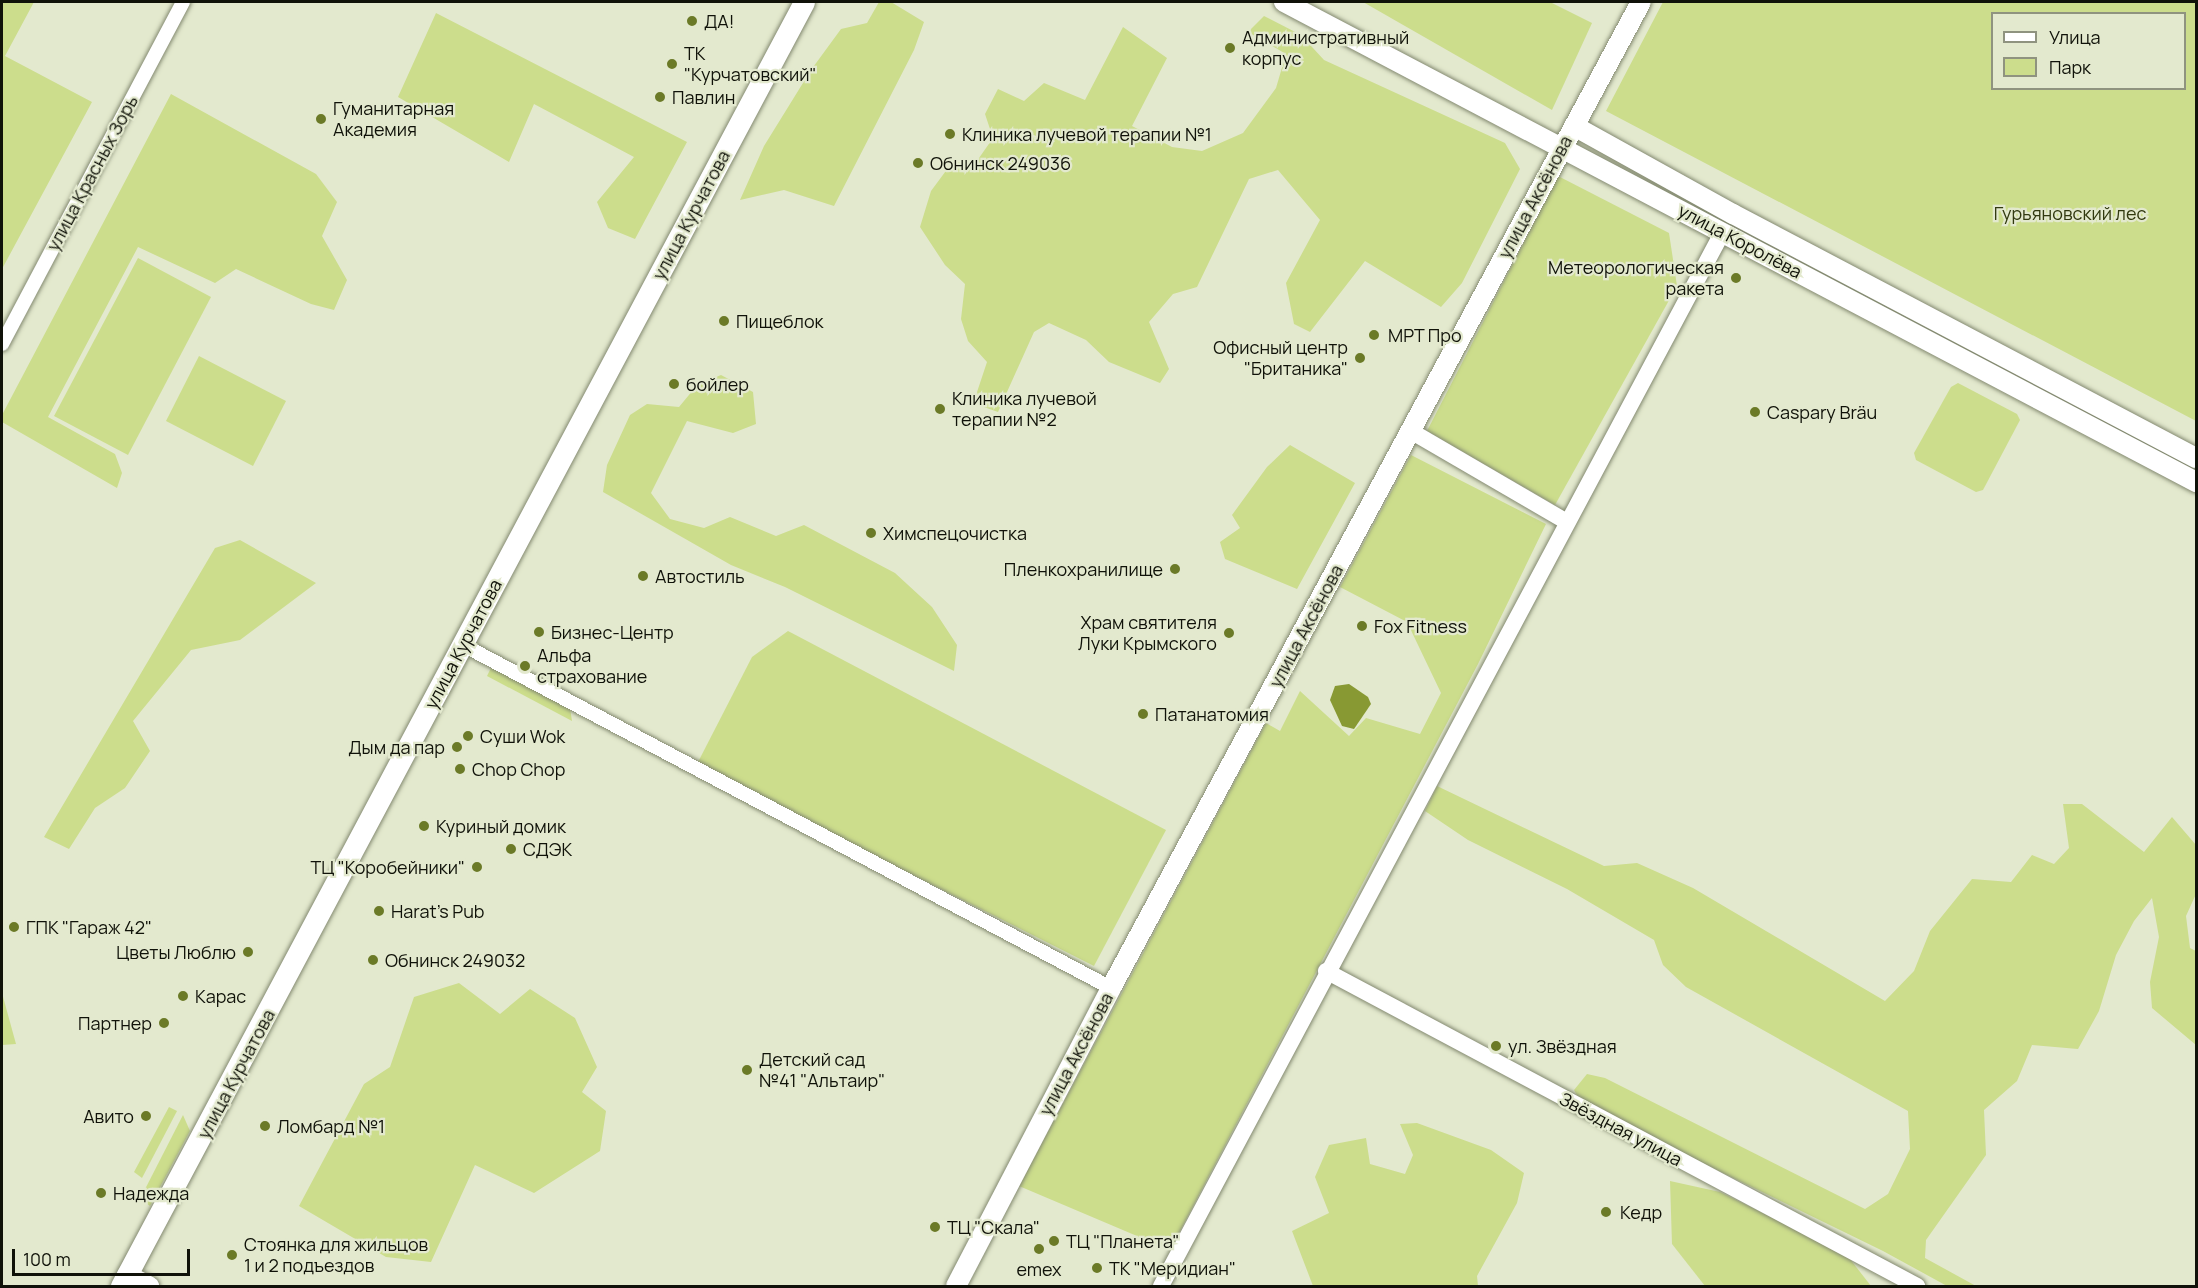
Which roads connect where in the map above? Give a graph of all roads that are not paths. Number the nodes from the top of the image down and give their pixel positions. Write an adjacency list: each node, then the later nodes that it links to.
1 (183, 2): 9 (street, улица Красных Зорь)
2 (804, 2): 14 (main road, улица Курчатова)
3 (1284, 2): 6 (main road, улица Королёва)
4 (1637, 3): 5 (main road, улица Аксёнова)
5 (1574, 126): 6 (main road, улица Аксёнова); 7 (main road, улица Королёва)
6 (1562, 148): 8 (main road, улица Королёва); 10 (main road, улица Аксёнова)
7 (1733, 214): 8 (main road); 11 (main road, улица Королёва)
8 (1722, 233): 12 (main road, улица Королёва); 13 (street)
9 (2, 344)
10 (1409, 430): 13 (street); 16 (main road, улица Аксёнова)
11 (2196, 458)
12 (2196, 482)
13 (1567, 522): 15 (street)
14 (463, 645): 16 (street); 17 (main road, улица Курчатова)
15 (1326, 971): 20 (street); 21 (street, Звёздная улица)
16 (1111, 988): 19 (main road, улица Аксёнова)
17 (124, 1281): 18 (main road)
18 (149, 1287)
19 (956, 1287)
20 (1161, 1287)
21 (1917, 1287)

